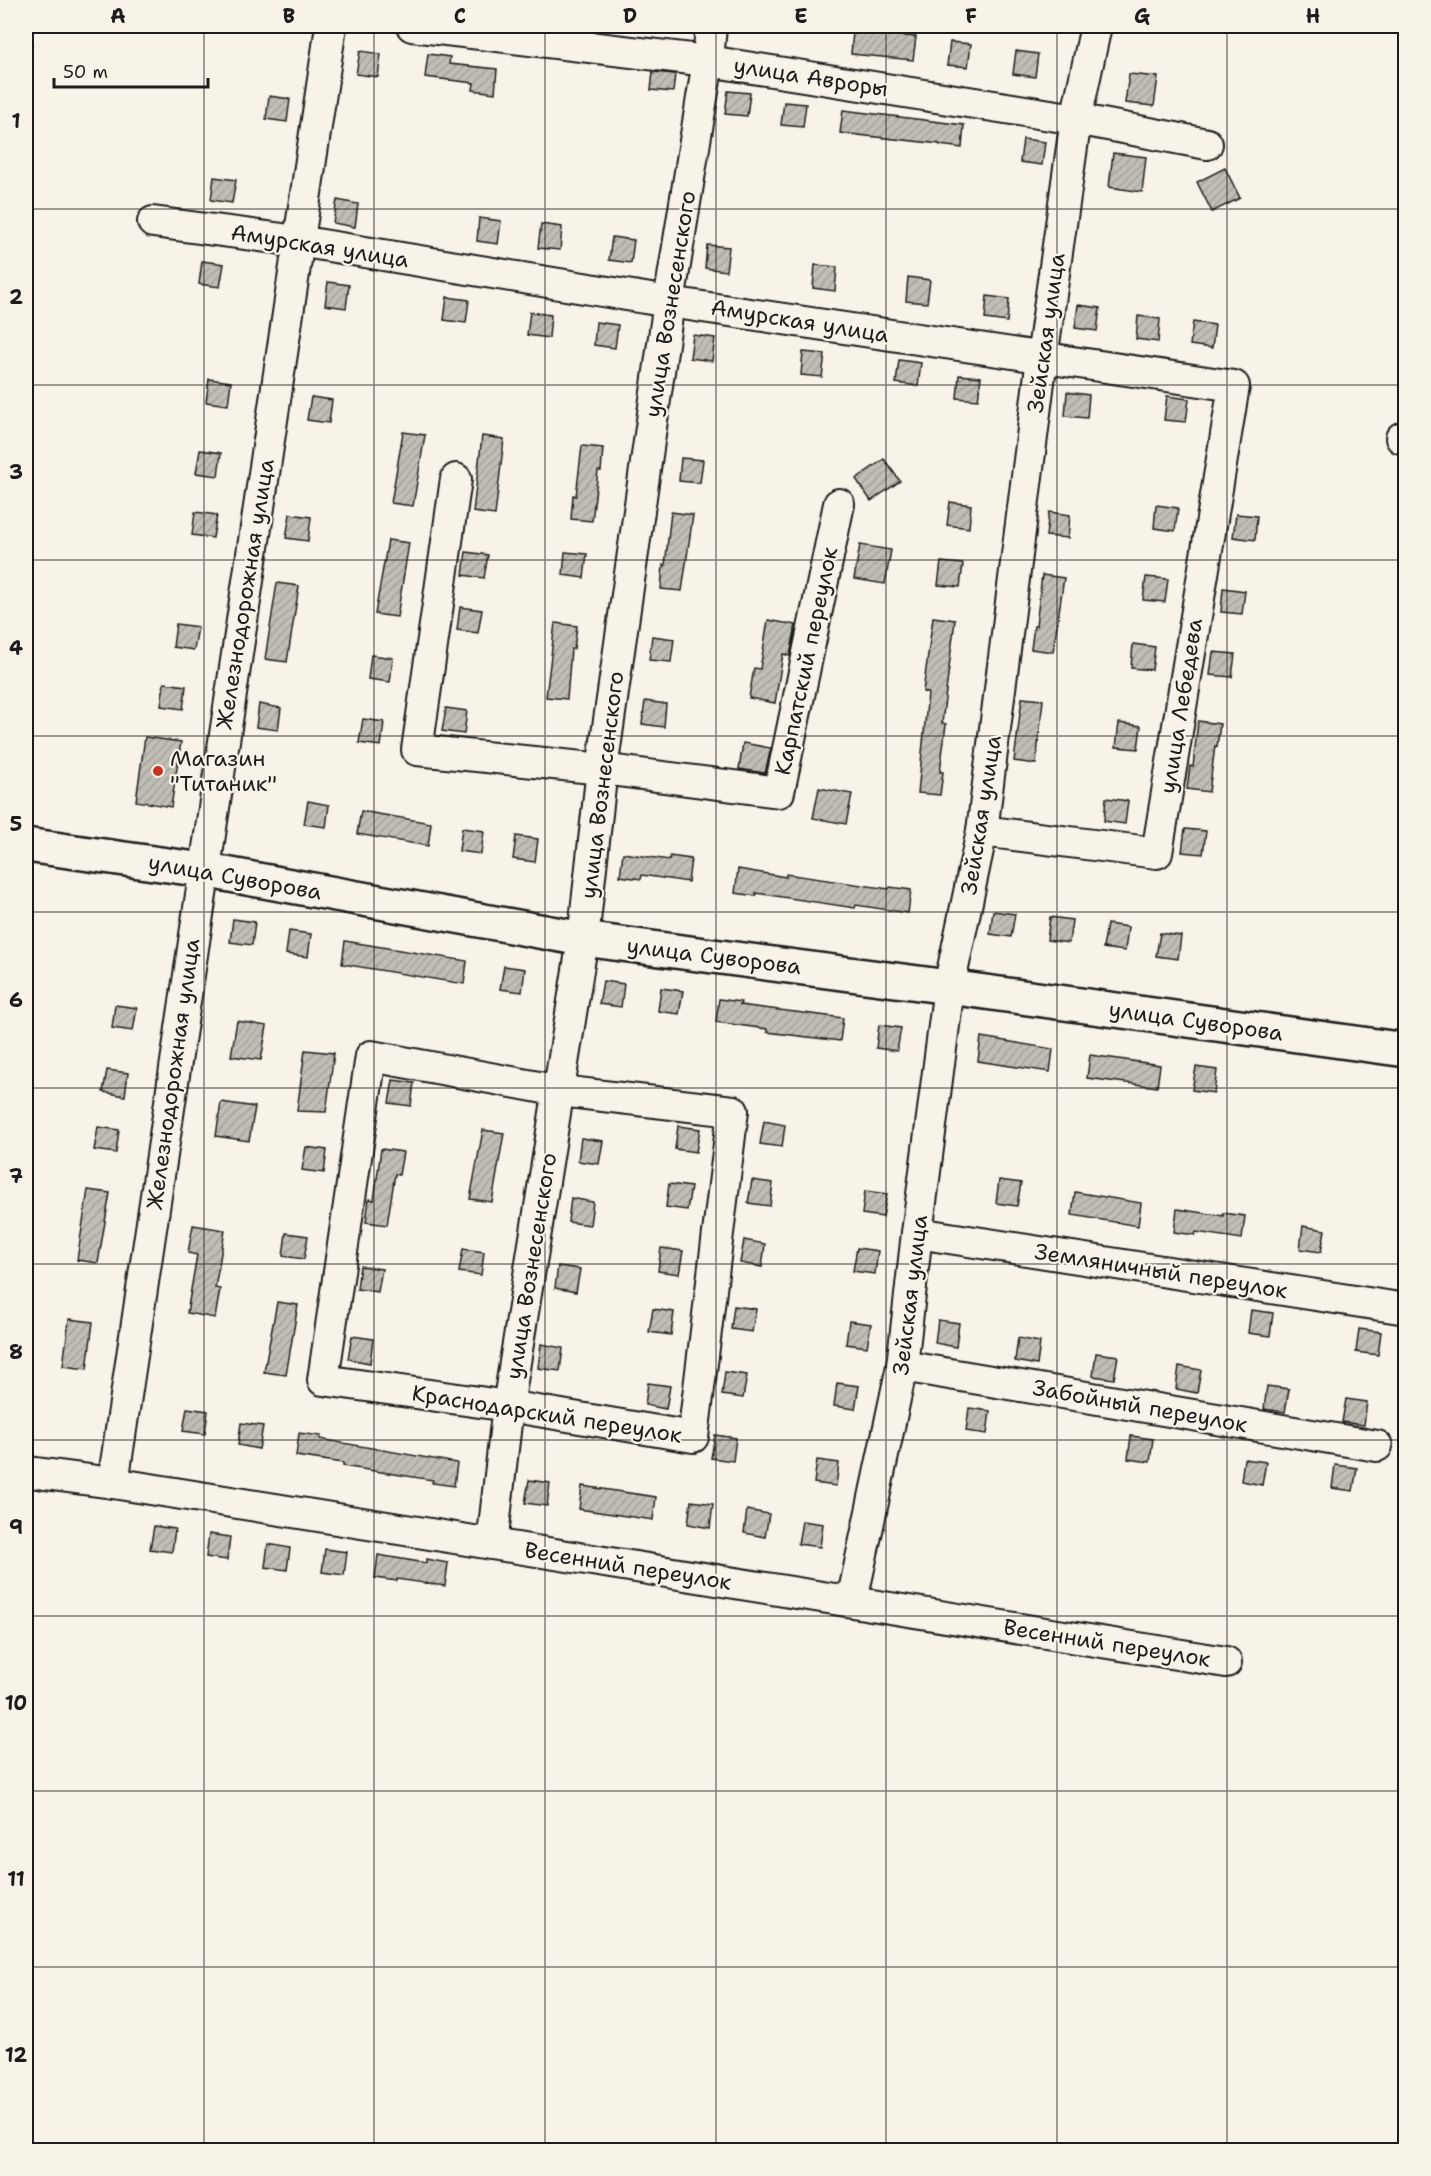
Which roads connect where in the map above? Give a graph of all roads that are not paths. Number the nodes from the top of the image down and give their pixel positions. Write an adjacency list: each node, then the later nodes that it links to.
1 (331, 26): 9 (street, Железнодорожная улица)
2 (412, 26): 5 (street, улица Авроры)
3 (711, 26): 5 (street, улица Вознесенского)
4 (1096, 26): 6 (street, Зейская улица)
5 (708, 61): 6 (street, улица Авроры); 10 (street, улица Вознесенского)
6 (1076, 119): 7 (street, улица Авроры); 11 (street, Зейская улица)
7 (1207, 144)
8 (153, 222): 9 (street, Амурская улица)
9 (298, 242): 10 (street, Амурская улица); 18 (street, Железнодорожная улица)
10 (669, 302): 11 (street, Амурская улица); 15 (street, улица Вознесенского)
11 (1042, 358): 12 (street, Амурская улица); 16 (street, Зейская улица)
12 (1234, 386): 16 (street, улица Лебедева)
13 (456, 479): 15 (street, Карпатский переулок)
14 (839, 504): 15 (street, Карпатский переулок)
15 (602, 769): 19 (street, улица Вознесенского)
16 (982, 831): 20 (street, Зейская улица)
17 (26, 845): 18 (main road, улица Суворова)
18 (203, 870): 19 (main road, улица Суворова); 29 (street, Железнодорожная улица)
19 (583, 939): 20 (main road, улица Суворова); 22 (street, улица Вознесенского)
20 (950, 987): 21 (main road, улица Суворова); 23 (street, Зейская улица)
21 (1406, 1050)
22 (560, 1091): 26 (street, улица Вознесенского); 26 (street, Краснодарский переулок); 26 (street, Краснодарский переулок)
23 (917, 1233): 24 (street, Земляничный переулок); 25 (street, Зейская улица)
24 (1406, 1309)
25 (902, 1366): 27 (street, Забойный переулок); 31 (street, Зейская улица)
26 (508, 1406): 30 (street, улица Вознесенского)
27 (1377, 1446)
28 (29, 1472): 29 (street, Весенний переулок)
29 (113, 1483): 30 (street, Весенний переулок)
30 (492, 1544): 31 (street, Весенний переулок)
31 (852, 1601): 32 (street, Весенний переулок)
32 (1226, 1662)

